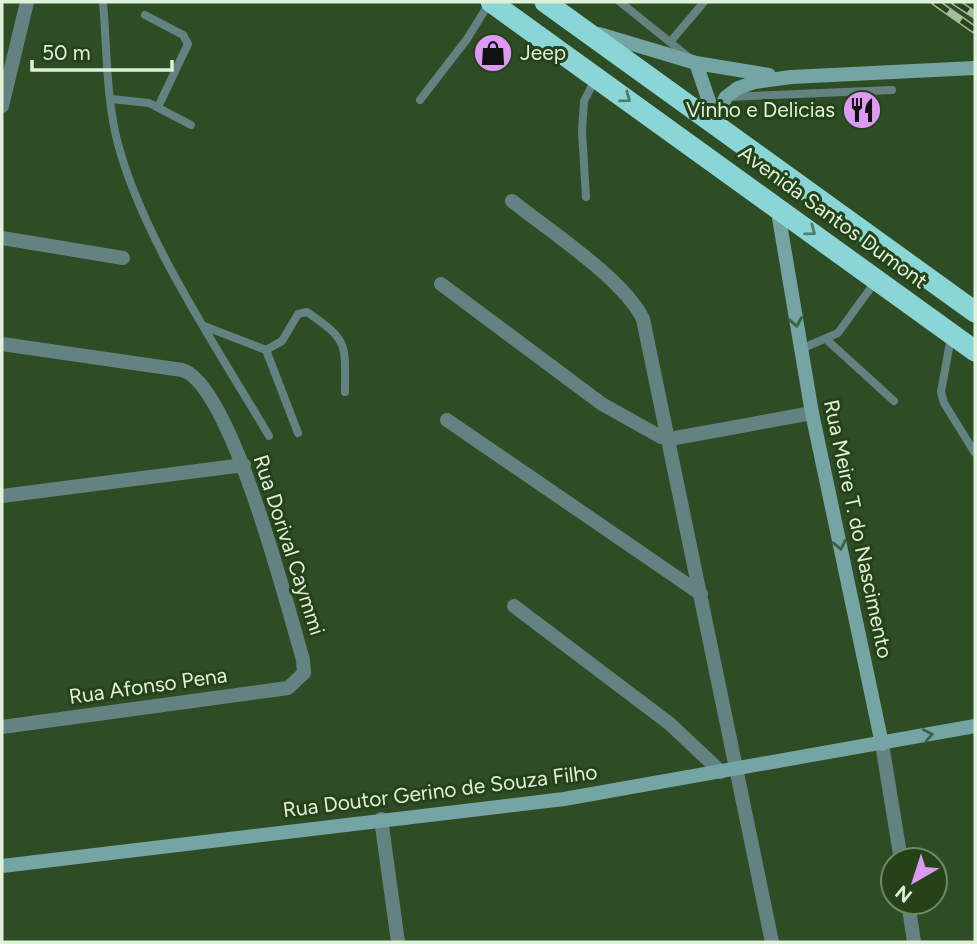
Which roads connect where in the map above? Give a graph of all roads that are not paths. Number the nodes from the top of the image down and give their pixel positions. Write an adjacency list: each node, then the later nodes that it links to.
1 (27, 2): 17 (street)
2 (103, 2): 15 (lane)
3 (490, 2): 11 (highway, Avenida Santos Dumont); 16 (lane)
4 (620, 2): 8 (lane)
5 (704, 2): 8 (lane)
6 (561, 9): 9 (main road); 19 (highway, Avenida Santos Dumont)
7 (145, 15): 18 (lane)
8 (671, 41): 9 (lane)
9 (696, 63): 12 (main road); 19 (main road)
10 (975, 68): 12 (main road)
11 (597, 77): 21 (lane); 23 (highway, Avenida Santos Dumont, one-way to 23)
12 (791, 77): 14 (main road)
13 (892, 90): 14 (lane)
14 (726, 97): 19 (main road)
15 (111, 99): 18 (lane); 29 (lane)
16 (420, 100)
17 (2, 106)
18 (158, 107): 20 (lane)
19 (713, 119): 28 (highway, Avenida Santos Dumont)
20 (191, 125)
21 (586, 197)
22 (512, 201): 42 (street)
23 (776, 206): 26 (highway, Avenida Santos Dumont, one-way to 26); 33 (main road, Rua Meire T. do Nascimento, one-way to 33)
24 (2, 238): 25 (street)
25 (123, 258)
26 (877, 279): 30 (highway, Avenida Santos Dumont); 31 (lane)
27 (441, 284): 42 (street)
28 (975, 312)
29 (204, 326): 34 (lane); 41 (lane)
30 (952, 334): 35 (highway, Avenida Santos Dumont); 43 (lane)
31 (827, 340): 33 (lane); 37 (lane)
32 (2, 344): 44 (street, Rua Dorival Caymmi)
33 (801, 349): 38 (main road, Rua Meire T. do Nascimento)
34 (266, 350): 36 (lane); 40 (lane)
35 (975, 351)
36 (345, 392)
37 (894, 401)
38 (812, 413): 42 (street); 51 (main road, Rua Meire T. do Nascimento, one-way to 51)
39 (447, 420): 46 (street)
40 (298, 433)
41 (269, 436)
42 (670, 439): 46 (street)
43 (975, 453)
44 (244, 465): 45 (street); 48 (street, Rua Dorival Caymmi)
45 (2, 496)
46 (701, 594): 52 (street)
47 (514, 607): 53 (street)
48 (299, 681): 50 (street, Rua Afonso Pena)
49 (975, 726): 51 (main road, Rua Doutor Gerino de Souza Filho, one-way to 49)
50 (2, 727)
51 (882, 744): 52 (main road, Rua Doutor Gerino de Souza Filho); 55 (street, Rua Meire T. do Nascimento)
52 (738, 769): 53 (main road, Rua Doutor Gerino de Souza Filho); 59 (street)
53 (721, 772): 54 (main road, Rua Doutor Gerino de Souza Filho)
54 (381, 819): 56 (main road, Rua Doutor Gerino de Souza Filho); 58 (street)
55 (899, 846)
56 (2, 866)
57 (910, 916): 60 (street)
58 (398, 942)
59 (772, 942)
60 (914, 942)

